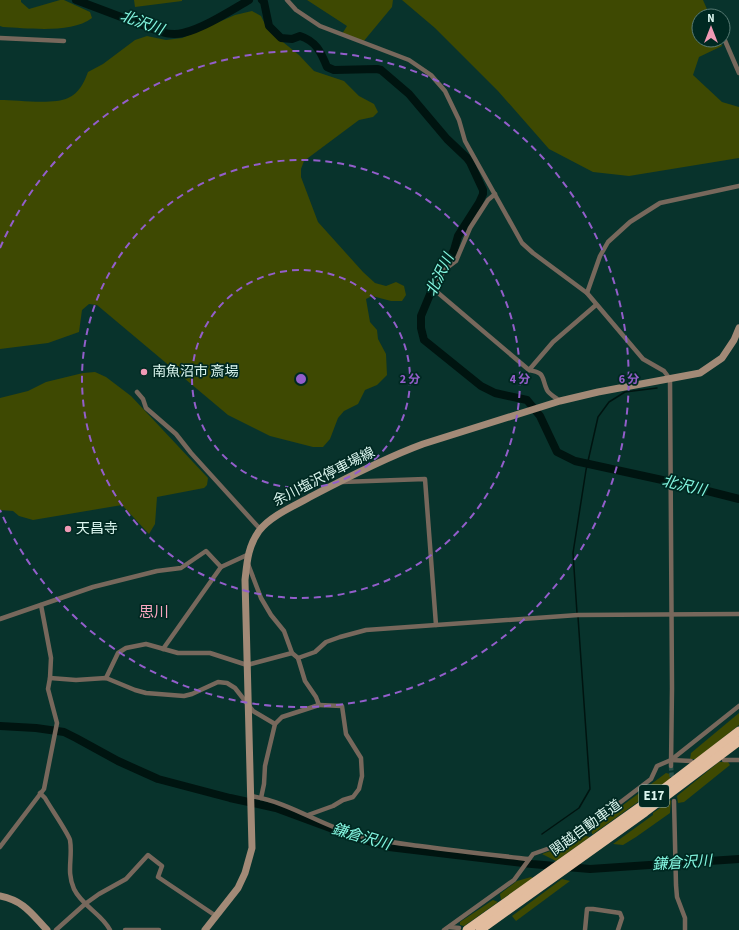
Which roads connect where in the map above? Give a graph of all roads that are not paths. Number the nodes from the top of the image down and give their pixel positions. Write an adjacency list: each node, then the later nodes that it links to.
1 (287, 0): 7 (street)
2 (0, 38): 3 (street)
3 (64, 41)
4 (728, 48): 5 (street)
5 (739, 73)
6 (739, 186): 8 (street)
7 (495, 194): 8 (street); 11 (street)
8 (587, 293): 9 (street)
9 (596, 305): 11 (street); 12 (street)
10 (739, 328): 12 (main road, 余川塩沢停車場線)
11 (529, 370): 14 (street)
12 (670, 379): 14 (main road, 余川塩沢停車場線); 20 (street)
13 (137, 392): 16 (street)
14 (560, 401): 15 (main road, 余川塩沢停車場線)
15 (339, 482): 16 (main road, 余川塩沢停車場線); 23 (street)
16 (260, 529): 17 (main road, 余川塩沢停車場線)
17 (247, 558): 18 (street); 25 (street); 27 (main road, 余川塩沢停車場線)
18 (221, 567): 19 (street); 24 (street)
19 (41, 605): 22 (street); 28 (street)
20 (671, 614): 21 (street); 23 (street); 36 (street)
21 (739, 614)
22 (0, 619)
23 (436, 625): 26 (street)
24 (164, 649): 27 (street); 29 (street)
25 (292, 653): 26 (street); 27 (street)
26 (298, 658): 30 (street)
27 (247, 665): 31 (main road, 余川塩沢停車場線)
28 (50, 678): 29 (street); 41 (street)
29 (106, 678): 31 (street)
30 (319, 705): 33 (street); 45 (street)
31 (249, 706): 33 (street); 42 (main road, 余川塩沢停車場線)
32 (739, 706): 36 (street)
33 (275, 724): 43 (street)
34 (739, 731): 52 (highway, 関越自動車道 / E17)
35 (739, 741): 60 (highway, 関越自動車道 / E17)
36 (671, 760): 39 (street); 40 (street); 47 (street)
37 (724, 760): 38 (street)
38 (739, 760)
39 (691, 761)
40 (671, 766)
41 (40, 793): 46 (street); 49 (street)
42 (251, 796): 43 (street); 50 (main road, 余川塩沢停車場線)
43 (261, 798): 45 (street)
44 (674, 801): 63 (street)
45 (308, 815): 47 (street)
46 (0, 847)
47 (528, 860): 51 (street)
48 (0, 896): 53 (main road)
49 (85, 904): 50 (street); 54 (street); 55 (street)
50 (216, 916): 58 (main road, 余川塩沢停車場線)
51 (449, 927): 52 (street); 59 (street)
52 (463, 929)
53 (47, 930)
54 (56, 930)
55 (110, 930)
56 (125, 930): 57 (street)
57 (159, 930)
58 (205, 930)
59 (444, 930)
60 (480, 930)
61 (586, 930): 62 (street)
62 (618, 930)
63 (684, 930)

